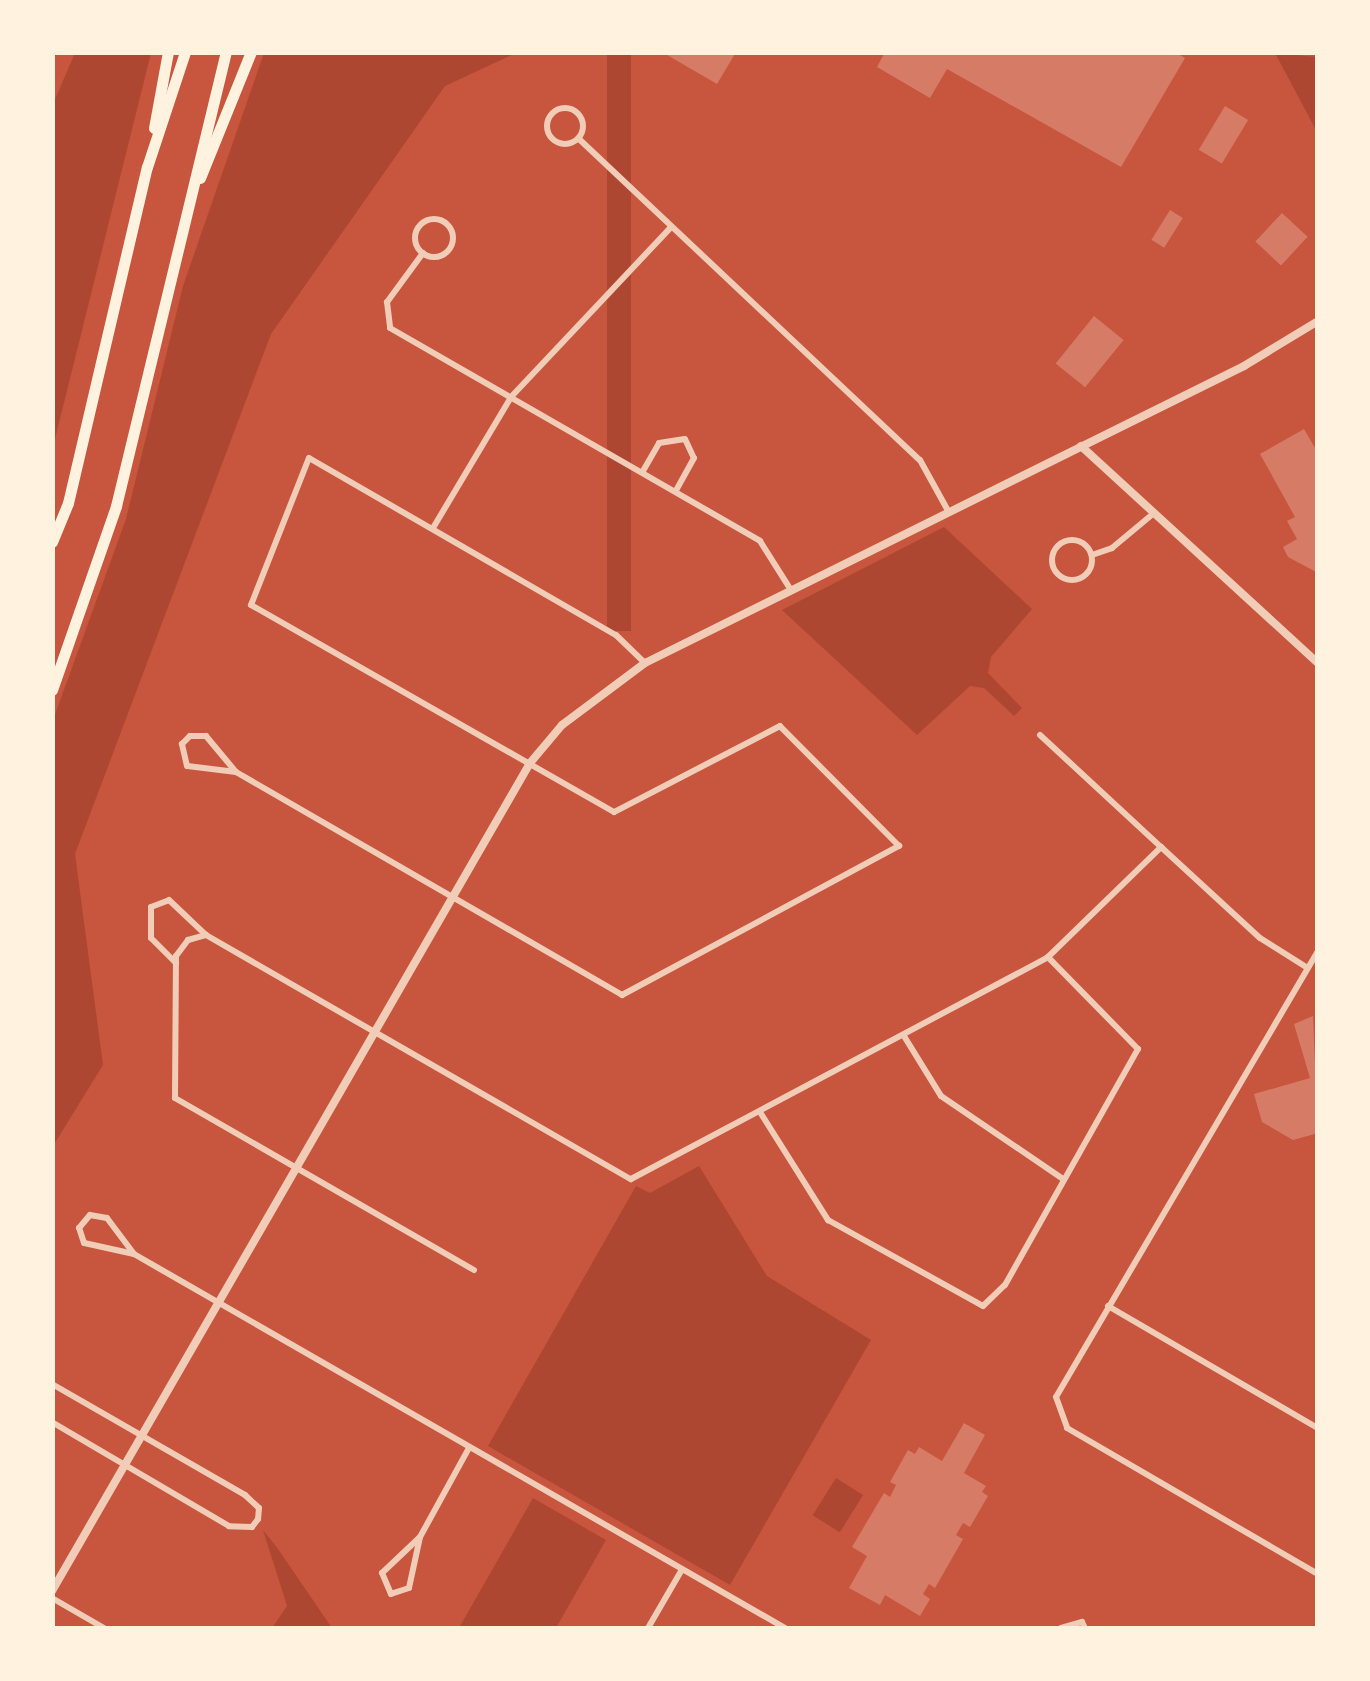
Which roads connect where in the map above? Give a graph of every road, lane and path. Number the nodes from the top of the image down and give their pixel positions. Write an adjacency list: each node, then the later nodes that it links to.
1 (168, 52): 6 (highway)
2 (185, 52): 6 (highway)
3 (226, 52): 7 (highway)
4 (250, 52): 7 (highway)
5 (579, 138): 5 (street); 8 (street)
6 (147, 166): 18 (highway)
7 (182, 224): 23 (highway)
8 (670, 227): 11 (street); 15 (street)
9 (423, 253): 9 (street); 11 (street)
10 (1318, 322): 12 (street)
11 (512, 397): 13 (street); 17 (street)
12 (1080, 446): 15 (street); 16 (street)
13 (644, 471): 14 (street); 14 (street)
14 (676, 490): 20 (street)
15 (947, 509): 20 (street)
16 (1154, 513): 19 (street); 22 (street)
17 (433, 528): 21 (street); 25 (street)
18 (52, 542)
19 (1092, 555): 19 (street)
20 (789, 588): 21 (street)
21 (645, 663): 25 (street)
22 (1318, 664)
23 (52, 690)
24 (1040, 735): 27 (street)
25 (530, 763): 28 (street); 28 (street)
26 (236, 772): 26 (street); 28 (street)
27 (1161, 848): 31 (street); 33 (street)
28 (453, 898): 34 (street)
29 (206, 934): 32 (street); 32 (street); 34 (street)
30 (1318, 951): 33 (street)
31 (1048, 957): 35 (street); 38 (street)
32 (176, 963): 37 (street)
33 (1306, 967): 42 (street)
34 (375, 1032): 36 (street); 37 (street)
35 (904, 1036): 36 (street); 38 (street)
36 (760, 1112): 38 (street)
37 (297, 1168): 40 (street); 41 (street)
38 (1063, 1179)
39 (134, 1254): 39 (street); 41 (street)
40 (474, 1270)
41 (220, 1303): 46 (street); 47 (street)
42 (1108, 1306): 45 (street); 51 (street)
43 (52, 1384): 46 (street)
44 (52, 1422): 48 (street)
45 (1318, 1428)
46 (141, 1436): 48 (street); 48 (street)
47 (470, 1448): 49 (street); 50 (street)
48 (125, 1464): 52 (street)
49 (420, 1538): 49 (street)
50 (681, 1571): 54 (street); 55 (street)
51 (1318, 1574)
52 (52, 1595): 53 (street)
53 (104, 1628)
54 (648, 1628)
55 (785, 1628)
56 (1061, 1628): 57 (street)
57 (1086, 1628)

